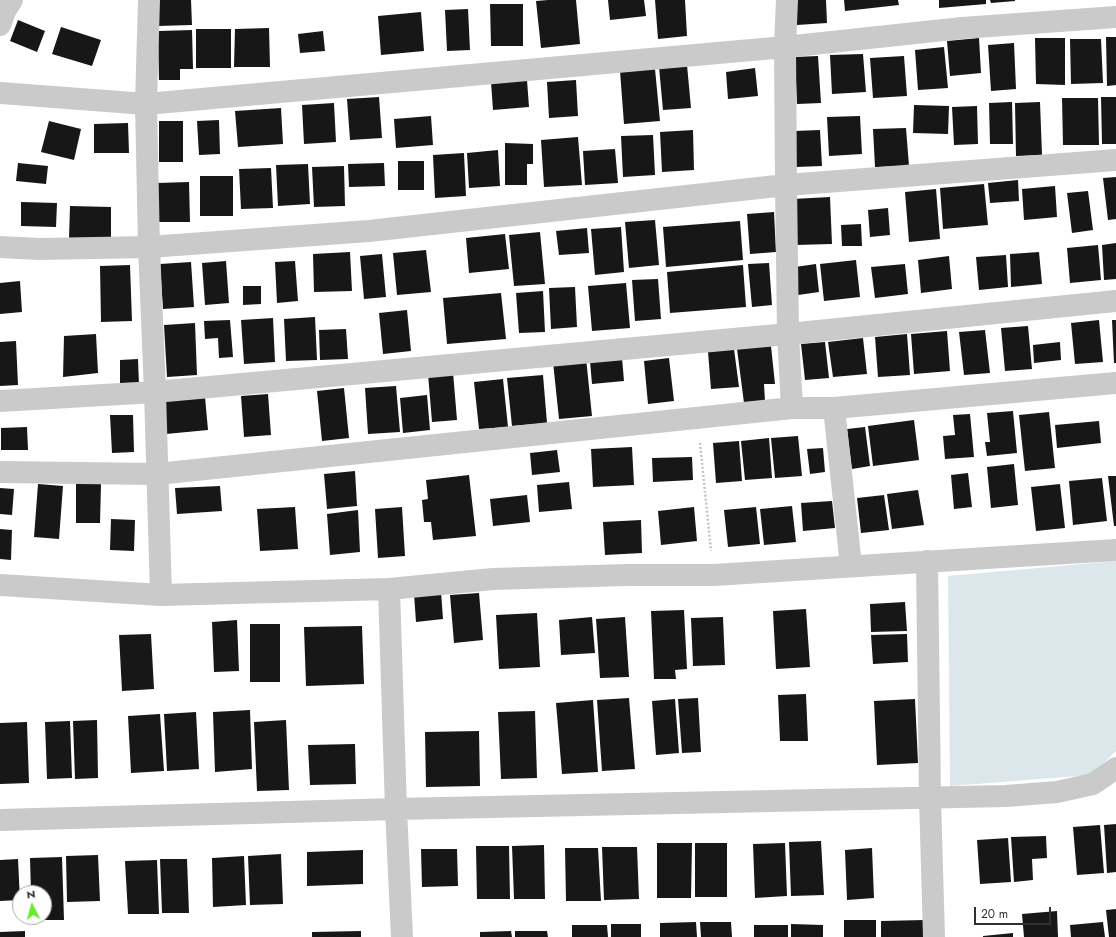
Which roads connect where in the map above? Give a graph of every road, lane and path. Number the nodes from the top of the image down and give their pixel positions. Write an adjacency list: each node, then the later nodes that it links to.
1 (12, 0): 5 (street)
2 (149, 0): 8 (street)
3 (787, 0): 6 (street)
4 (1116, 17): 6 (street)
5 (0, 25)
6 (785, 47): 8 (street); 10 (street)
7 (0, 93): 8 (street)
8 (146, 104): 12 (street)
9 (1116, 160): 10 (street)
10 (786, 185): 12 (street); 14 (street)
11 (0, 247): 12 (street)
12 (149, 247): 16 (street)
13 (1116, 301): 14 (street)
14 (788, 334): 16 (street); 18 (street)
15 (1116, 383): 19 (street)
16 (155, 392): 17 (street); 22 (street)
17 (0, 401)
18 (792, 408): 19 (street); 20 (street)
19 (834, 408): 25 (street)
20 (698, 418): 22 (street); 26 (path)
21 (0, 472): 22 (street)
22 (156, 474): 29 (street)
23 (1116, 550): 24 (street)
24 (927, 562): 25 (street); 31 (street)
25 (851, 566): 26 (street)
26 (714, 575): 28 (street)
27 (0, 585): 29 (street)
28 (389, 589): 29 (street); 32 (street)
29 (161, 595)
30 (1116, 768): 31 (street)
31 (930, 798): 32 (street); 35 (street)
32 (396, 809): 33 (street); 34 (street)
33 (0, 820)
34 (402, 937)
35 (934, 937)

